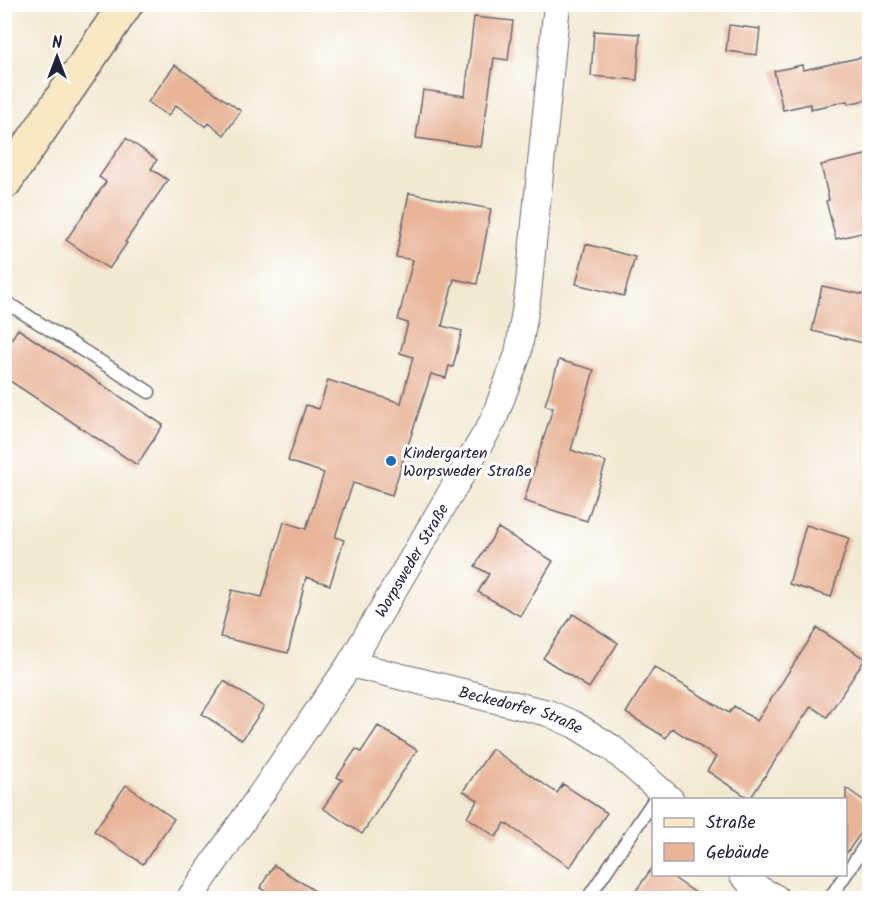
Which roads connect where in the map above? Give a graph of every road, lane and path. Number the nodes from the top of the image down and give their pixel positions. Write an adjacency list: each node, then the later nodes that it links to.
1 (126, 4): 3 (main road)
2 (557, 4): 6 (street, Worpsweder Straße)
3 (4, 183)
4 (4, 301): 5 (lane)
5 (149, 392)
6 (350, 664): 7 (street, Beckedorfer Straße); 13 (street, Worpsweder Straße)
7 (660, 797)
8 (652, 808): 14 (lane)
9 (870, 838): 10 (lane)
10 (847, 872)
11 (744, 876): 15 (street)
12 (845, 876): 16 (lane)
13 (190, 898)
14 (588, 898)
15 (776, 898)
16 (830, 898)

